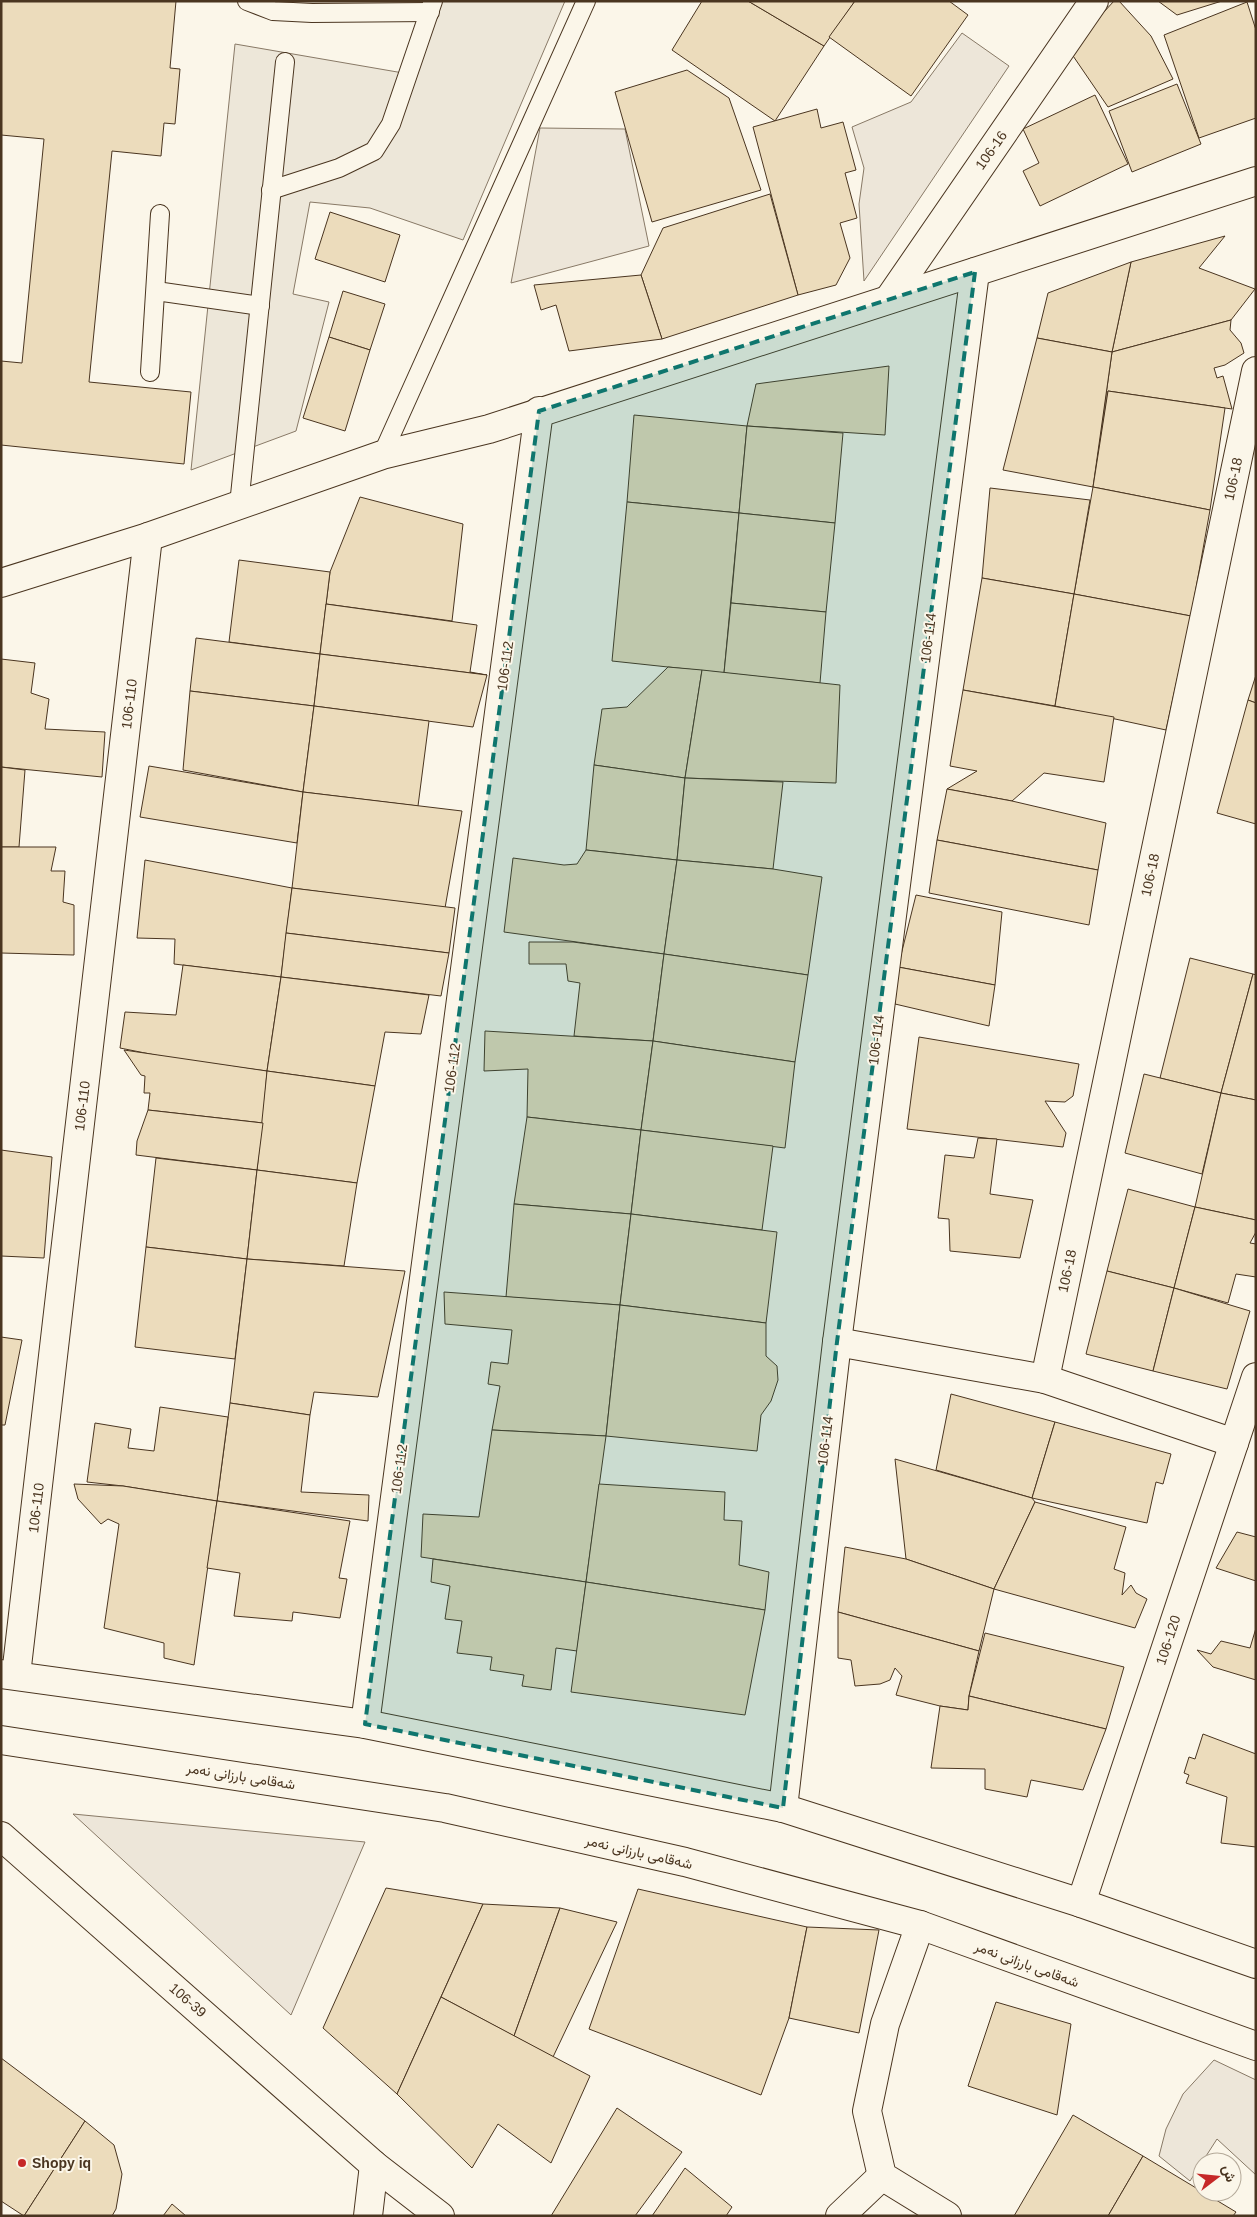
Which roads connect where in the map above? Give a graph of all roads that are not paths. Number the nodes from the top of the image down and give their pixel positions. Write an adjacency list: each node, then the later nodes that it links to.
1 (247, 1): 4 (lane)
2 (586, 1): 16 (lane)
3 (1094, 1): 11 (street, 106-16)
4 (432, 6): 7 (lane)
5 (285, 62): 7 (lane)
6 (1256, 181): 9 (street)
7 (271, 190): 12 (lane)
8 (160, 214): 10 (lane)
9 (975, 272): 11 (street); 20 (street, 106-114)
10 (156, 291): 12 (lane); 14 (lane)
11 (889, 299): 15 (street)
12 (260, 306): 17 (lane)
13 (1256, 371): 22 (street, 106-18)
14 (150, 372)
15 (539, 411): 16 (street); 25 (street, 106-112)
16 (382, 455): 17 (street)
17 (239, 505): 18 (street)
18 (148, 537): 19 (street); 24 (street, 106-110)
19 (1, 583)
20 (837, 1342): 22 (street); 27 (street, 106-114)
21 (1256, 1377): 23 (street, 106-120)
22 (1045, 1379): 23 (street)
23 (1234, 1443): 29 (street, 106-120)
24 (9, 1674): 25 (street)
25 (365, 1724): 27 (street)
26 (1, 1740): 30 (street, شەقامی بارزانی نەمر)
27 (783, 1808): 29 (street)
28 (1, 1836): 33 (street, 106-39)
29 (1081, 1903): 31 (street)
30 (920, 1925): 32 (street, شەقامی بارزانی نەمر); 34 (street)
31 (1256, 1964)
32 (1256, 2046)
33 (374, 2165): 35 (street); 36 (street, 106-39)
34 (882, 2176): 37 (street); 38 (street)
35 (371, 2213)
36 (440, 2216)
37 (840, 2216)
38 (947, 2216)

